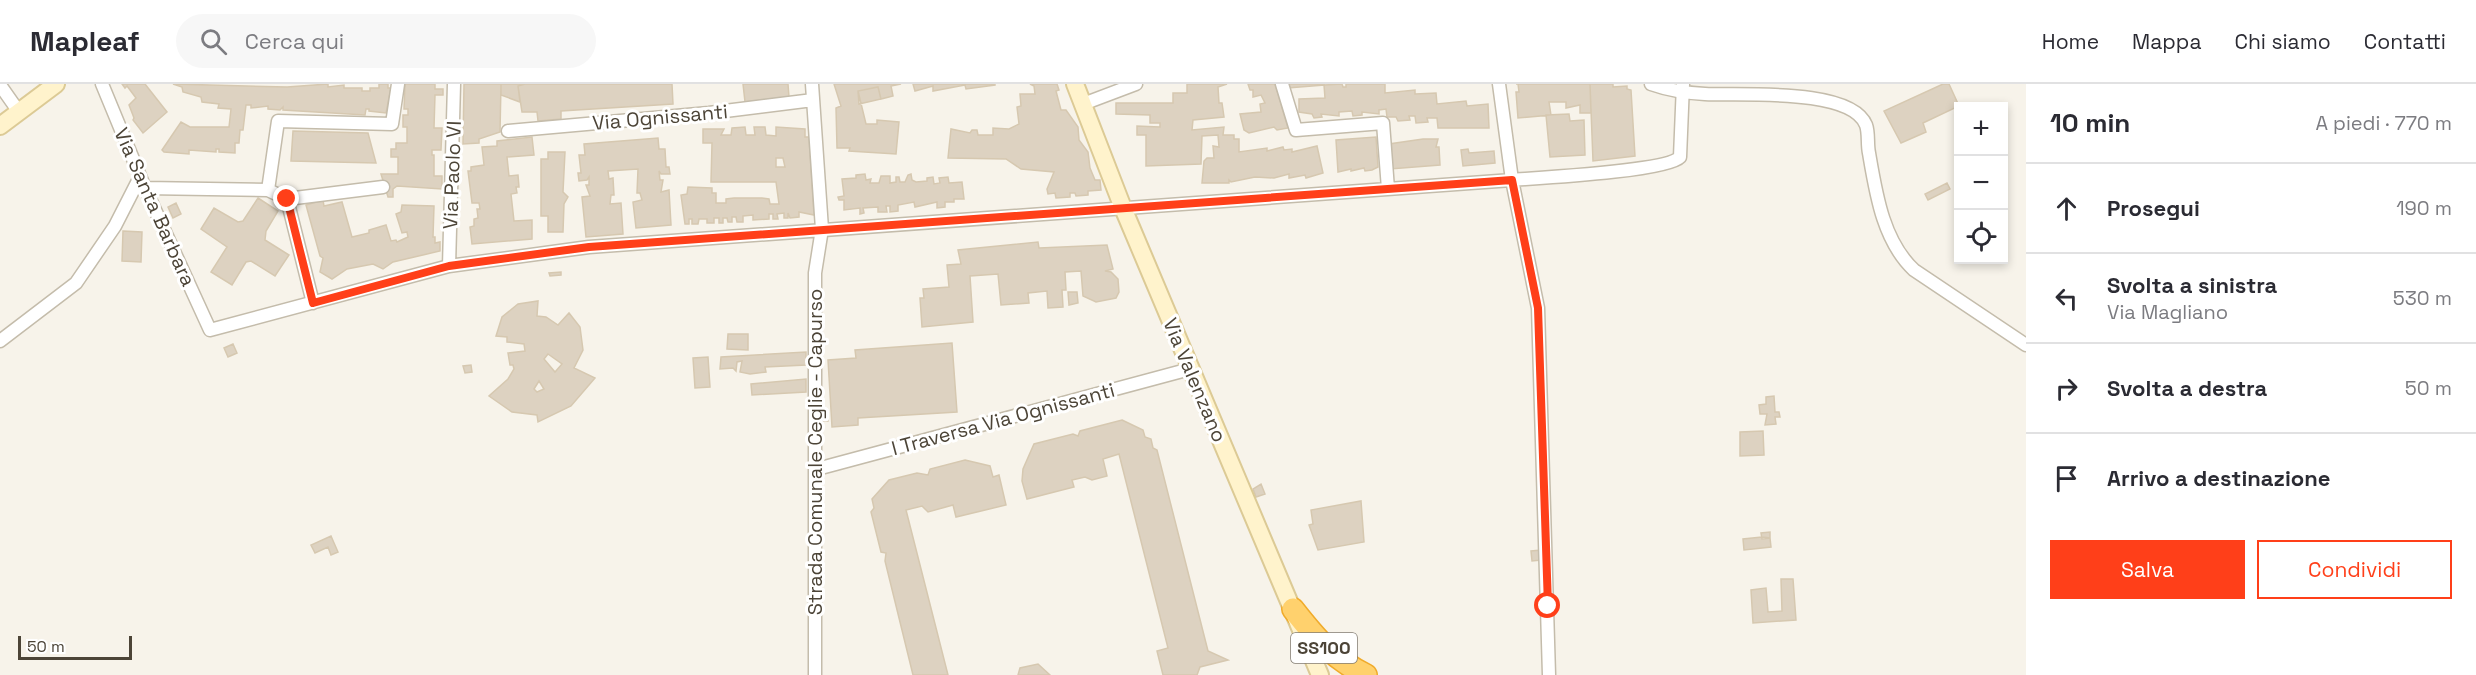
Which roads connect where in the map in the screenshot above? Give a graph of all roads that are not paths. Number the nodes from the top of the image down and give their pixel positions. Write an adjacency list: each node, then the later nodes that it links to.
1 (56, 84): 15 (street)
2 (102, 84): 19 (street, Via Santa Barbara)
3 (398, 84): 22 (street)
4 (454, 84): 26 (street, Via Paolo VI)
5 (812, 84): 13 (street)
6 (1075, 84): 14 (street, Via Valenzano)
7 (1136, 84): 14 (street)
8 (1282, 84): 21 (street)
9 (1499, 84): 18 (street)
10 (1651, 84): 12 (street)
11 (0, 85): 15 (street)
12 (1682, 88): 18 (street); 29 (street)
13 (813, 100): 17 (street, Via Ognissanti); 25 (street)
14 (1083, 104): 24 (street, Via Valenzano)
15 (19, 112): 16 (street)
16 (0, 126)
17 (508, 131)
18 (1512, 180): 21 (street); 36 (street)
19 (143, 183): 22 (street); 27 (street, Via Santa Barbara); 28 (street)
20 (383, 187): 23 (street)
21 (1388, 189): 24 (street)
22 (268, 190): 23 (street)
23 (287, 199): 27 (street)
24 (1123, 208): 25 (street); 30 (street, Via Valenzano)
25 (822, 229): 26 (street); 31 (street, Strada Comunale Ceglie - Capurso)
26 (449, 266): 27 (street)
27 (313, 303)
28 (0, 341)
29 (2026, 345)
30 (1190, 369): 31 (street, I Traversa Via Ognissanti); 32 (street, Via Valenzano)
31 (817, 469): 33 (street, Strada Comunale Ceglie - Capurso)
32 (1293, 609): 34 (street, Via Valenzano); 35 (highway, SS100)
33 (815, 675)
34 (1320, 675)
35 (1366, 675)
36 (1549, 675)

